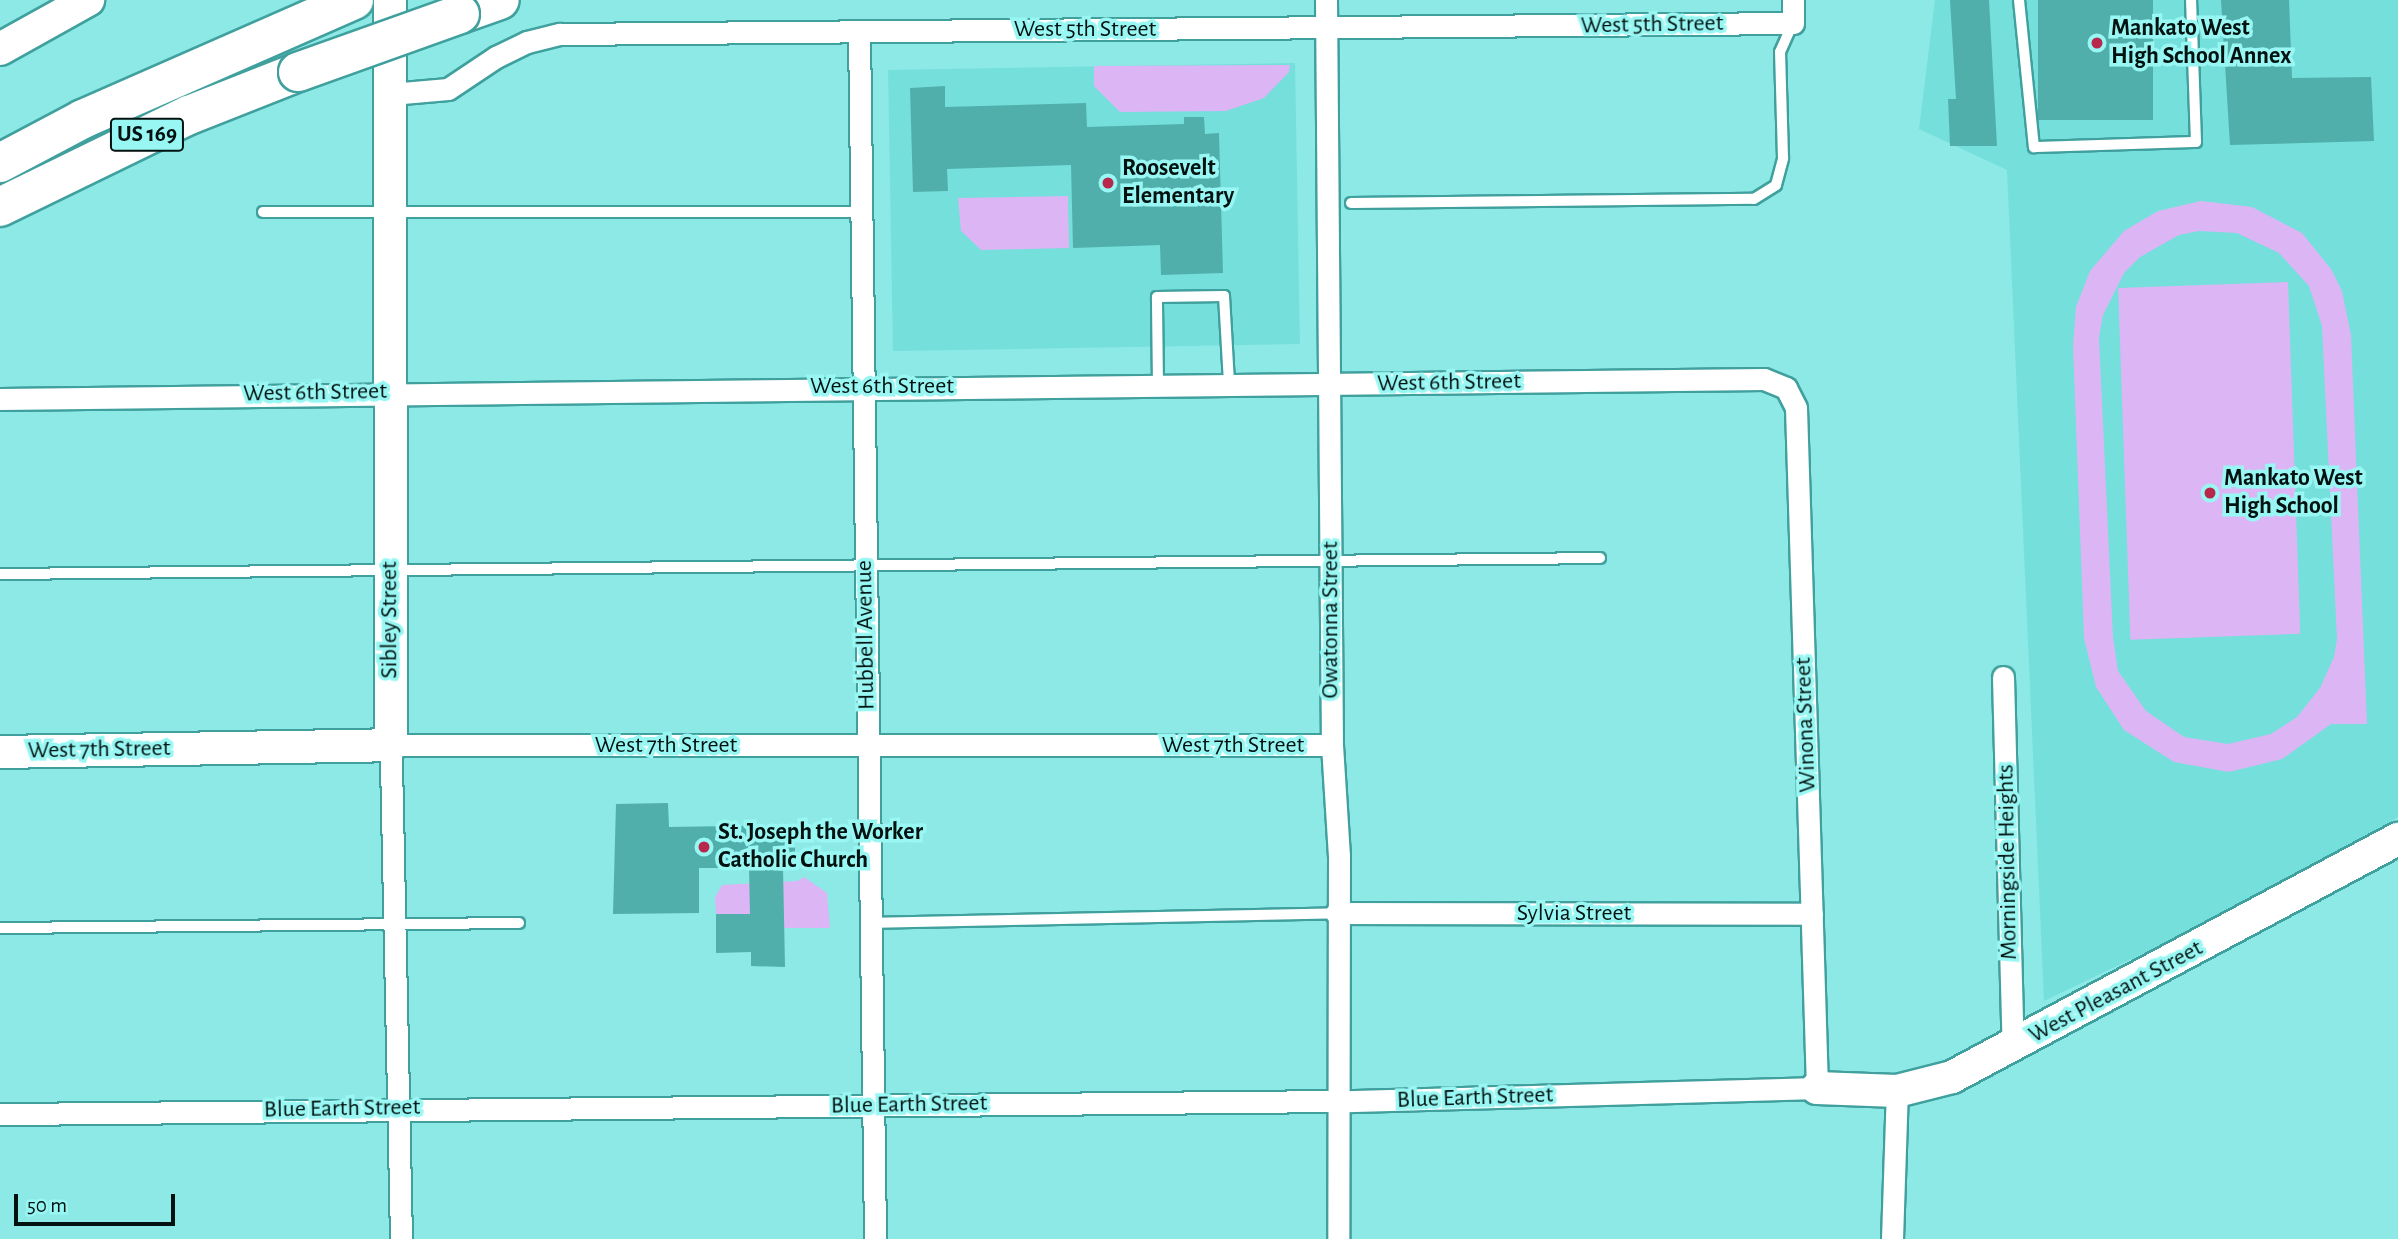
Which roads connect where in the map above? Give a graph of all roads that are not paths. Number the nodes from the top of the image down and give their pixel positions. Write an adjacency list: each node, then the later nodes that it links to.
1 (88, 0): 11 (main road)
2 (1326, 0): 9 (street, Owatonna Street)
3 (1793, 0): 8 (street)
4 (2019, 0): 5 (lane)
5 (2191, 0)
6 (381, 1): 12 (main road, Sibley Street); 13 (highway, US 169)
7 (490, 5): 15 (highway, US 169, bridge)
8 (1793, 23): 9 (street, West 5th Street); 14 (lane)
9 (1326, 30): 10 (street, West 5th Street); 21 (street, Owatonna Street)
10 (859, 31): 12 (street, West 5th Street); 18 (street, Hubbell Avenue)
11 (0, 49)
12 (391, 94): 16 (main road, Sibley Street)
13 (0, 163)
14 (1351, 203)
15 (0, 207)
16 (388, 211): 17 (lane); 18 (lane); 24 (main road, Sibley Street)
17 (263, 212)
18 (860, 212): 23 (street, Hubbell Avenue)
19 (1764, 379): 21 (street, West 6th Street); 38 (street, Winona Street)
20 (1229, 384): 21 (street, West 6th Street); 22 (street, West 6th Street); 22 (lane)
21 (1328, 384): 27 (street, Owatonna Street)
22 (1158, 385): 23 (street, West 6th Street)
23 (861, 387): 24 (street, West 6th Street); 28 (street, Hubbell Avenue)
24 (390, 391): 25 (street, West 6th Street); 29 (main road, Sibley Street)
25 (0, 399)
26 (1600, 558): 27 (lane)
27 (1330, 560): 28 (lane); 33 (street, Owatonna Street)
28 (864, 567): 29 (lane); 34 (street, Hubbell Avenue)
29 (390, 572): 30 (lane); 32 (main road, Sibley Street)
30 (0, 574)
31 (2003, 677): 43 (street, Morningside Heights)
32 (391, 745): 34 (street, West 7th Street); 35 (main road, West 7th Street); 39 (street, Sibley Street)
33 (1332, 745): 34 (street, West 7th Street); 37 (street, Owatonna Street)
34 (868, 748): 41 (street, Hubbell Avenue)
35 (0, 752)
36 (2398, 839): 43 (main road, West Pleasant Street)
37 (1336, 913): 38 (street, Sylvia Street); 41 (lane); 46 (street, Owatonna Street)
38 (1812, 914): 44 (street, Winona Street)
39 (394, 923): 40 (lane); 42 (lane); 48 (street, Sibley Street)
40 (519, 923)
41 (870, 923): 47 (street, Hubbell Avenue)
42 (0, 928)
43 (2013, 1047): 45 (main road, West Pleasant Street)
44 (1817, 1088): 45 (main road, West Pleasant Street); 46 (street, Blue Earth Street)
45 (1897, 1091): 53 (street)
46 (1338, 1101): 47 (street, Blue Earth Street); 52 (street, Owatonna Street)
47 (872, 1106): 48 (street, Blue Earth Street); 51 (street, Hubbell Avenue)
48 (398, 1107): 49 (street, Blue Earth Street); 50 (street, Sibley Street)
49 (0, 1114)
50 (401, 1239)
51 (876, 1239)
52 (1338, 1239)
53 (1892, 1239)

